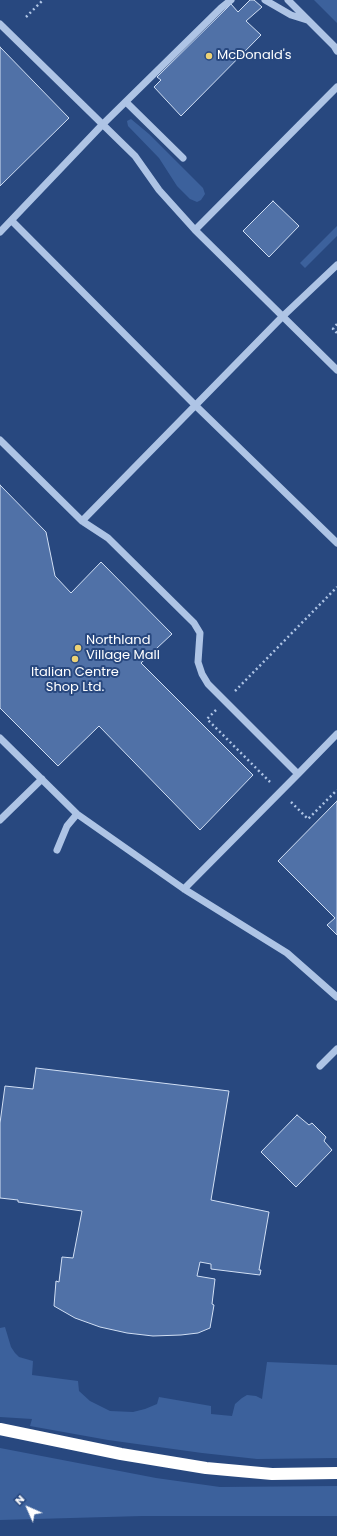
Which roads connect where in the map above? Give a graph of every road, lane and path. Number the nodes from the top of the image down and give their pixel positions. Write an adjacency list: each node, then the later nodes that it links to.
1 (43, 0): 5 (path)
2 (231, 0): 10 (lane)
3 (265, 0): 6 (lane)
4 (288, 0): 6 (lane)
5 (26, 17)
6 (309, 21): 8 (lane)
7 (0, 24): 11 (lane)
8 (337, 51)
9 (337, 87): 14 (lane)
10 (126, 102): 11 (lane); 12 (lane)
11 (102, 125): 13 (lane); 14 (lane)
12 (183, 158)
13 (12, 221): 15 (lane); 21 (lane)
14 (195, 230): 17 (lane)
15 (0, 232)
16 (337, 265): 17 (lane)
17 (282, 317): 20 (lane); 21 (lane)
18 (337, 324): 19 (path)
19 (337, 333)
20 (337, 370)
21 (196, 406): 23 (lane); 24 (lane)
22 (0, 440): 23 (lane)
23 (82, 521): 26 (lane)
24 (337, 543)
25 (337, 587): 26 (path)
26 (225, 701): 29 (lane); 32 (path)
27 (337, 734): 29 (lane)
28 (0, 738): 30 (lane)
29 (298, 774): 32 (lane)
30 (42, 779): 33 (lane); 34 (lane)
31 (337, 790): 32 (path)
32 (280, 792): 36 (lane)
33 (77, 814): 35 (lane); 36 (lane)
34 (0, 820)
35 (57, 850)
36 (184, 889): 37 (lane)
37 (337, 997)
38 (337, 1048): 39 (lane)
39 (320, 1066)
40 (0, 1429): 41 (highway)
41 (337, 1473)

